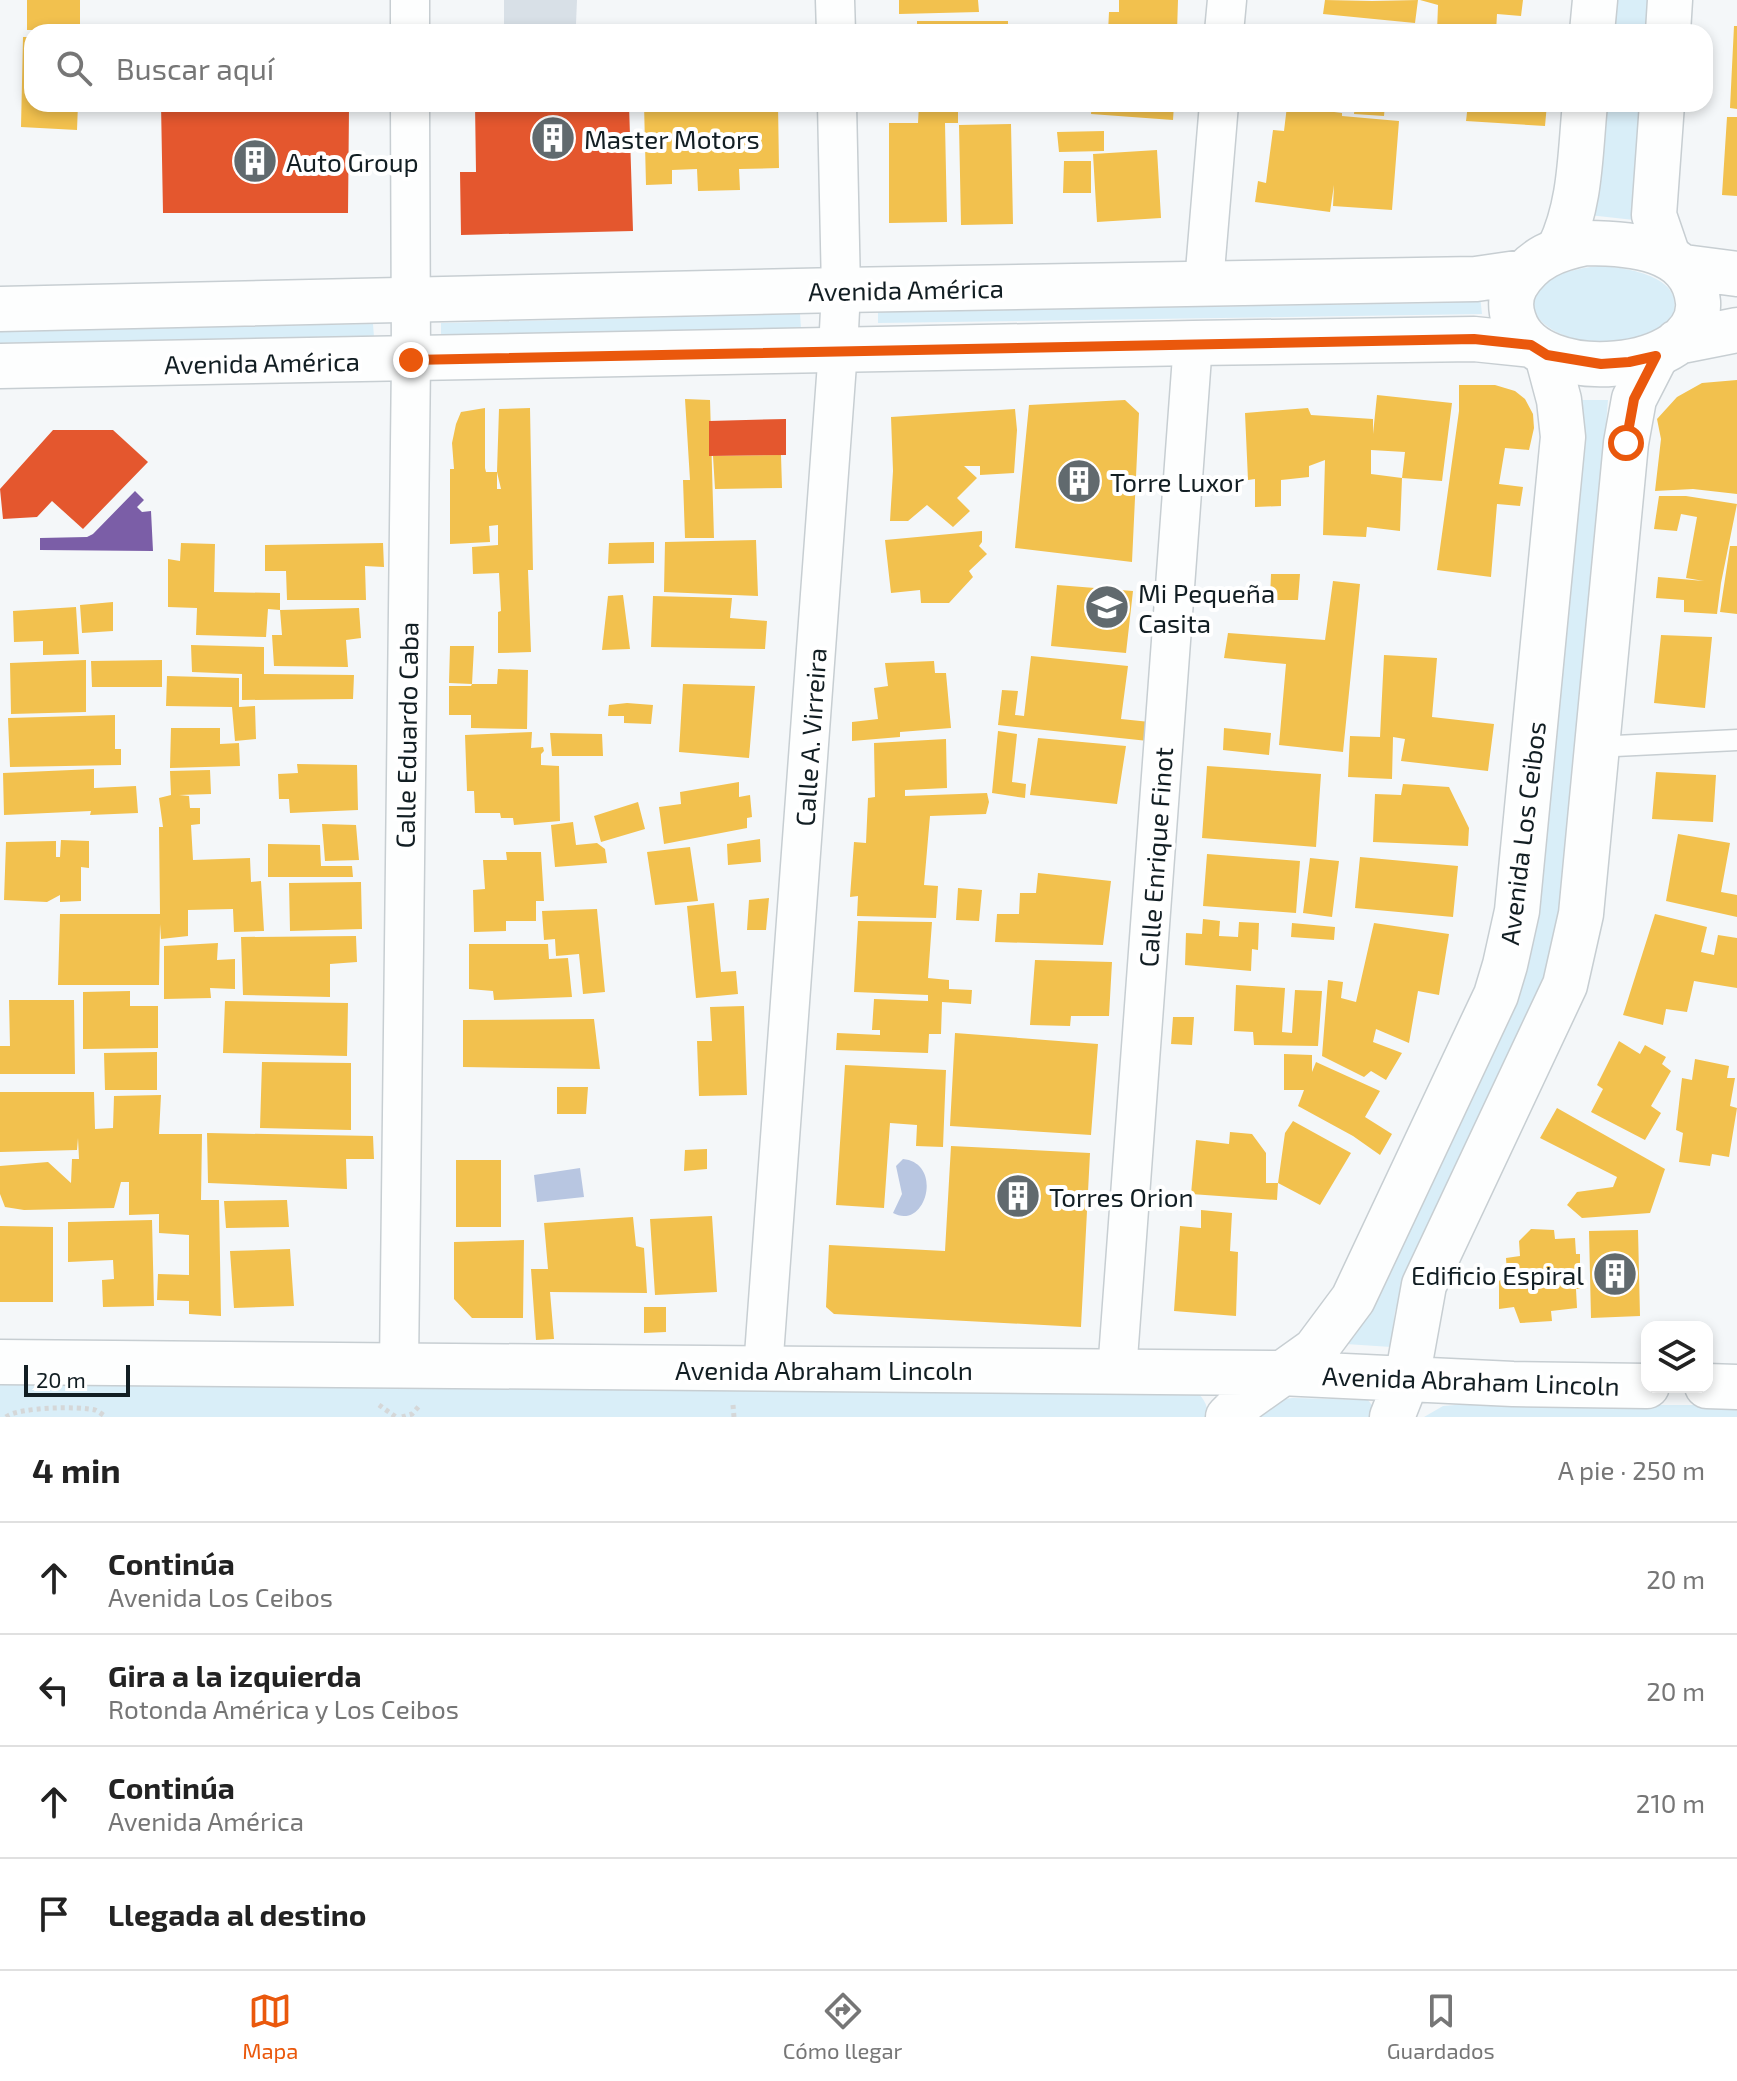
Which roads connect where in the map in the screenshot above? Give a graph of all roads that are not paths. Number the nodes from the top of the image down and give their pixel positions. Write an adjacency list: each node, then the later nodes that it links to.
1 (410, 0): 6 (street)
2 (835, 0): 7 (street)
3 (1227, 0): 8 (street)
4 (1595, 0): 9 (street)
5 (1670, 0): 10 (street)
6 (410, 24)
7 (836, 24)
8 (1225, 24)
9 (1593, 24)
10 (1668, 24)
11 (410, 112): 21 (street, Calle Eduardo Caba)
12 (837, 112): 20 (street, Calle A. Virreira)
13 (1218, 112): 19 (street)
14 (1584, 112): 16 (street)
15 (1661, 112): 17 (street)
16 (1541, 260): 17 (street); 19 (street, Avenida América); 27 (street)
17 (1676, 262): 18 (street); 25 (street)
18 (1737, 274)
19 (1204, 283): 20 (street, Avenida América)
20 (841, 290): 21 (street, Avenida América); 26 (street, Calle A. Virreira)
21 (410, 300): 22 (street, Avenida América); 28 (street, Calle Eduardo Caba)
22 (0, 309)
23 (1737, 330): 25 (street)
24 (1193, 343): 26 (street, Avenida América); 27 (street, Avenida América); 35 (street, Calle Enrique Finot)
25 (1666, 349): 27 (street); 31 (street)
26 (838, 350): 28 (street, Avenida América); 34 (street, Calle A. Virreira)
27 (1539, 350): 36 (street, Avenida Los Ceibos)
28 (411, 360): 29 (street, Avenida América); 33 (street, Calle Eduardo Caba)
29 (0, 366)
30 (1737, 740): 31 (lane)
31 (1595, 747): 40 (street)
32 (0, 1362): 33 (street, Avenida Abraham Lincoln)
33 (399, 1366): 34 (street, Avenida Abraham Lincoln)
34 (763, 1369): 35 (street, Avenida Abraham Lincoln)
35 (1117, 1372): 36 (street, Avenida Abraham Lincoln)
36 (1281, 1373): 40 (street, Avenida Abraham Lincoln); 41 (street, Avenida Los Ceibos)
37 (1641, 1386): 40 (street, Avenida Abraham Lincoln)
38 (1713, 1386): 39 (street)
39 (1737, 1387)
40 (1400, 1398)
41 (1228, 1417)

